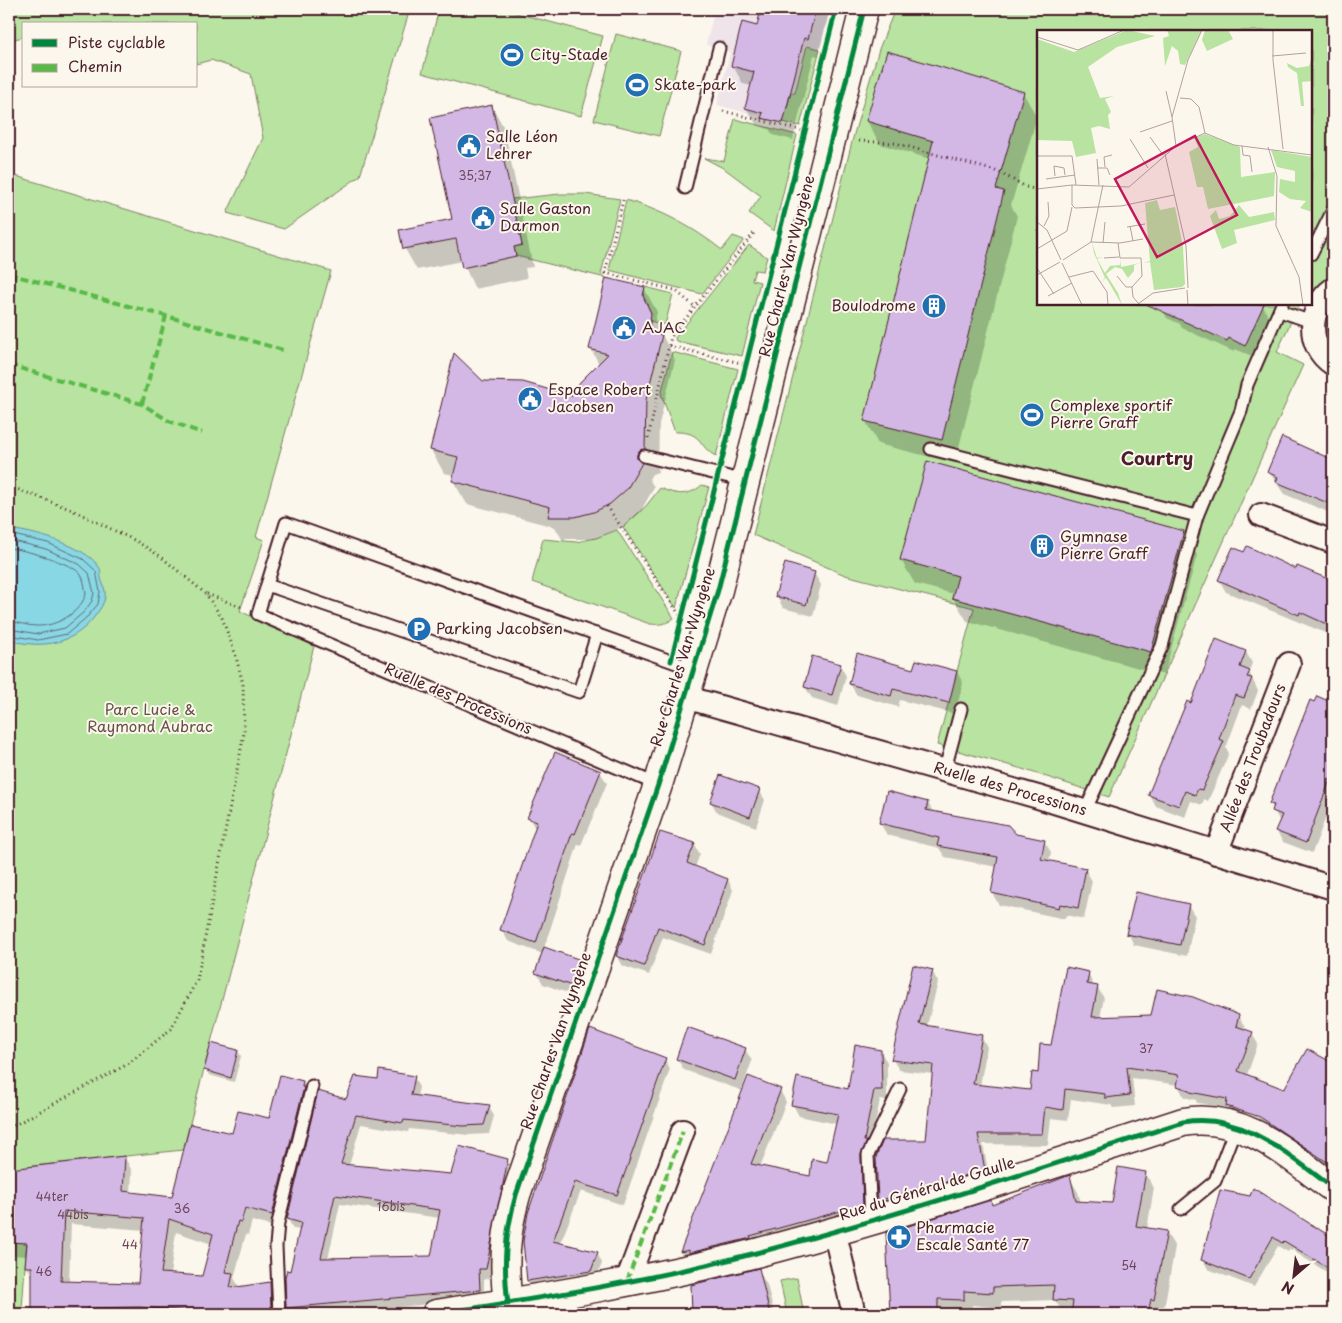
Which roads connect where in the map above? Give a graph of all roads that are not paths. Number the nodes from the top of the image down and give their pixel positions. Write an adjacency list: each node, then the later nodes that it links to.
1 (864, 9): 12 (street, Rue Charles Van Wyngène)
2 (719, 48): 3 (lane)
3 (685, 188)
4 (1333, 210): 5 (lane)
5 (1312, 252)
6 (1333, 289): 8 (street)
7 (1281, 308): 8 (lane); 14 (lane)
8 (1312, 322): 9 (street)
9 (1333, 364)
10 (931, 449): 14 (lane)
11 (644, 456): 12 (lane)
12 (745, 480): 19 (street, Rue Charles Van Wyngène)
13 (1261, 515): 15 (street)
14 (1197, 516): 24 (lane)
15 (1333, 542)
16 (267, 585): 17 (lane); 17 (lane); 23 (lane, Ruelle des Processions)
17 (597, 634): 19 (lane)
18 (1289, 664): 25 (street, Allée des Troubadours)
19 (683, 665): 20 (street, Rue Charles Van Wyngène)
20 (685, 697): 22 (street, Ruelle des Processions); 23 (street, Rue Charles Van Wyngène)
21 (961, 709): 22 (lane)
22 (945, 770): 24 (street, Ruelle des Processions)
23 (658, 785): 36 (street, Rue Charles Van Wyngène)
24 (1085, 811): 25 (street, Ruelle des Processions)
25 (1216, 853): 26 (street, Ruelle des Processions)
26 (1333, 888)
27 (312, 1086): 38 (lane)
28 (900, 1089): 33 (lane)
29 (1237, 1126): 31 (street, Rue du Général de Gaulle); 32 (lane); 33 (street, Rue du Général de Gaulle)
30 (683, 1131): 35 (street)
31 (1333, 1188)
32 (1180, 1209)
33 (871, 1220): 34 (street, Rue du Général de Gaulle)
34 (834, 1230): 35 (street, Rue du Général de Gaulle); 40 (street)
35 (627, 1281): 37 (street, Rue du Général de Gaulle)
36 (508, 1304): 37 (street, Rue du Général de Gaulle); 39 (street, Rue du Général de Gaulle)
37 (546, 1306)
38 (279, 1314)
39 (436, 1314)
40 (854, 1314)

